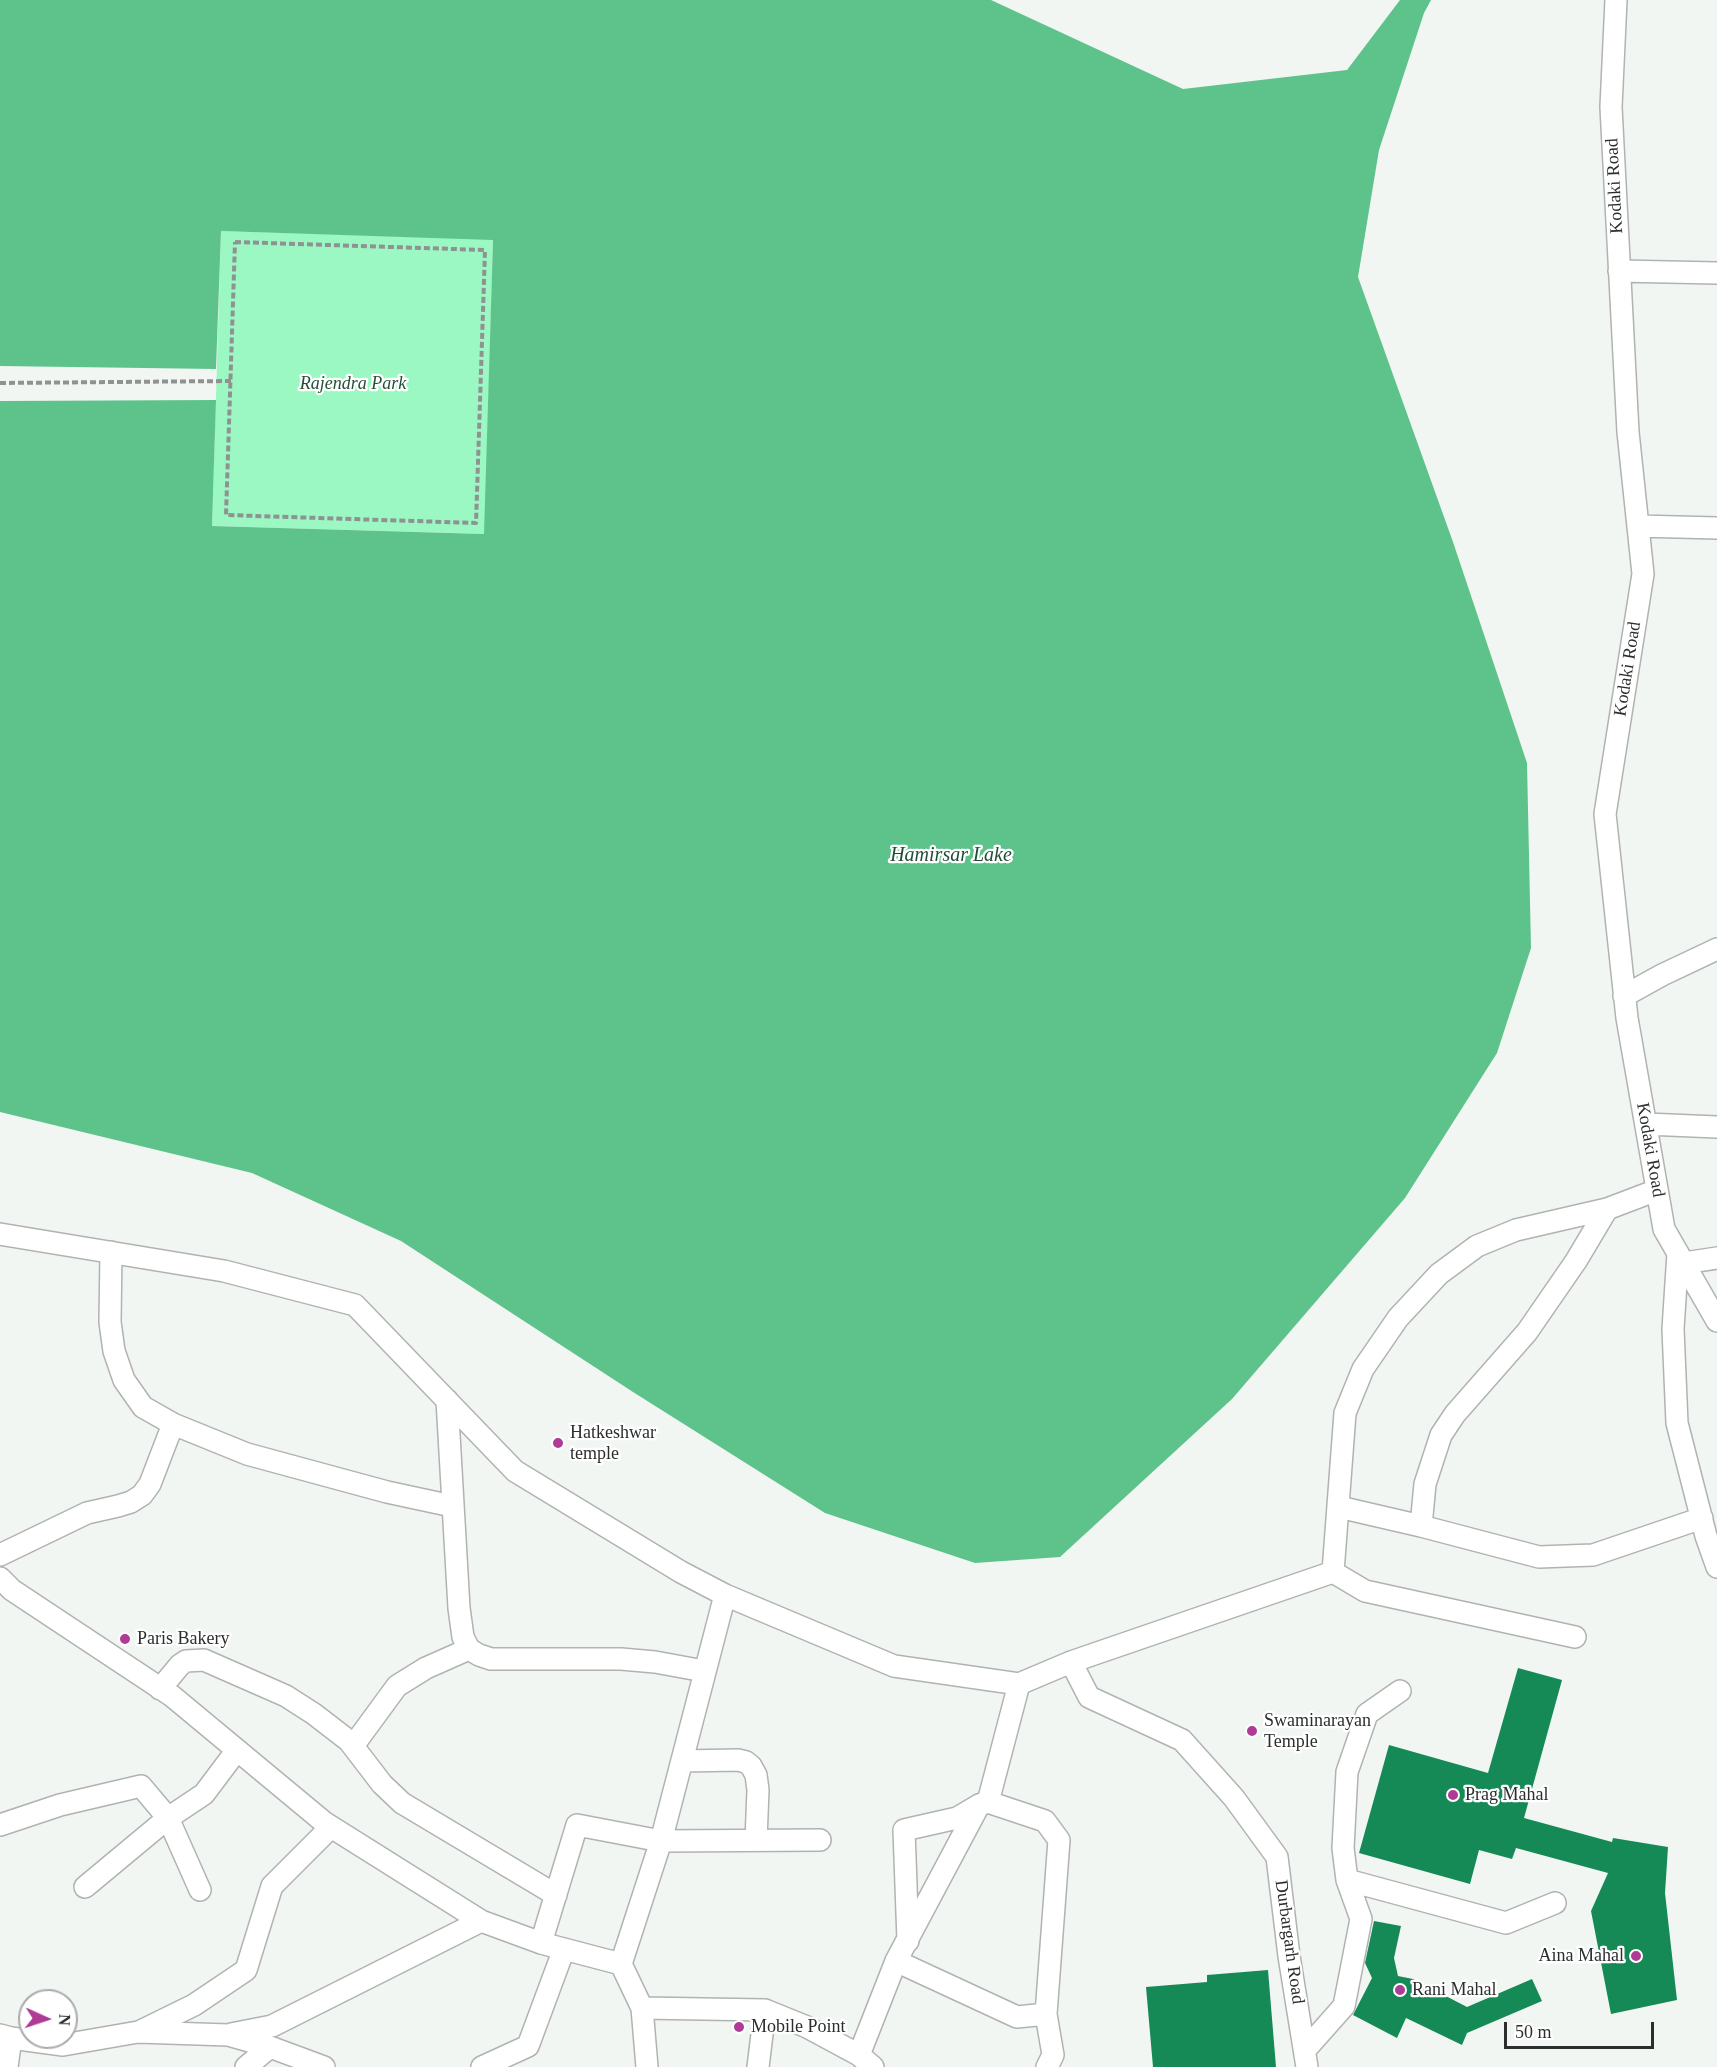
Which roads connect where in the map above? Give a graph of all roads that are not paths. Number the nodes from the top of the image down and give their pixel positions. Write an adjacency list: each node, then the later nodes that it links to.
1 (1610, 0): 3 (street)
2 (1616, 0): 3 (street, Kodaki Road)
3 (1611, 107): 4 (street, Kodaki Road)
4 (1619, 271): 5 (street); 6 (street, Kodaki Road)
5 (1717, 273)
6 (1638, 526): 7 (street); 9 (street, Kodaki Road)
7 (1717, 528)
8 (1717, 949): 9 (street)
9 (1624, 996): 10 (street, Kodaki Road)
10 (1646, 1124): 11 (street); 12 (street, Kodaki Road)
11 (1717, 1127)
12 (1657, 1190): 13 (street); 16 (street, Kodaki Road)
13 (1607, 1209): 22 (street); 24 (street)
14 (0, 1233): 15 (street)
15 (111, 1252): 19 (street); 20 (street)
16 (1681, 1258): 17 (street); 18 (street, Kodaki Road); 23 (street)
17 (1717, 1258)
18 (1717, 1321)
19 (447, 1400): 21 (street); 30 (street)
20 (173, 1424): 21 (street); 26 (street)
21 (452, 1506): 32 (street)
22 (1339, 1507): 24 (street); 28 (street)
23 (1702, 1518): 24 (street); 25 (street)
24 (1421, 1526)
25 (1712, 1539): 27 (street)
26 (0, 1555)
27 (1717, 1567)
28 (1333, 1572): 31 (street); 33 (street)
29 (0, 1578): 36 (street)
30 (725, 1595): 34 (street); 35 (street)
31 (1575, 1637)
32 (469, 1649): 34 (street); 38 (street)
33 (1071, 1662): 35 (street); 66 (street, Durbargarh Road)
34 (704, 1671): 40 (street)
35 (1019, 1684): 41 (street)
36 (160, 1689): 38 (street); 39 (street)
37 (1400, 1691): 48 (street)
38 (353, 1746): 51 (street)
39 (237, 1750): 42 (street); 44 (street)
40 (682, 1761): 45 (street); 47 (street)
41 (984, 1804): 54 (street); 54 (street); 61 (street)
42 (168, 1818): 43 (street); 49 (street); 50 (street)
43 (0, 1825)
44 (331, 1827): 53 (street); 62 (street)
45 (756, 1840): 46 (street); 47 (street)
46 (820, 1840)
47 (661, 1841): 51 (street); 58 (street)
48 (1347, 1881): 52 (street); 66 (street)
49 (85, 1887)
50 (200, 1890)
51 (556, 1895): 55 (street)
52 (1556, 1903)
53 (481, 1921): 55 (street); 63 (street)
54 (908, 1941): 57 (street)
55 (541, 1943): 56 (street)
56 (564, 1949): 58 (street); 71 (street)
57 (896, 1962): 61 (street); 67 (street)
58 (621, 1964): 59 (street)
59 (642, 2008): 60 (street); 72 (street)
60 (765, 2010): 67 (street); 73 (street)
61 (1046, 2014): 74 (street)
62 (138, 2032): 63 (street); 64 (street)
63 (228, 2035): 65 (street)
64 (5, 2037): 68 (street)
65 (270, 2047): 69 (street); 70 (street)
66 (1306, 2059)
67 (866, 2061)
68 (7, 2067)
69 (246, 2067)
70 (324, 2067)
71 (482, 2067)
72 (647, 2067)
73 (758, 2067)
74 (1047, 2067)

